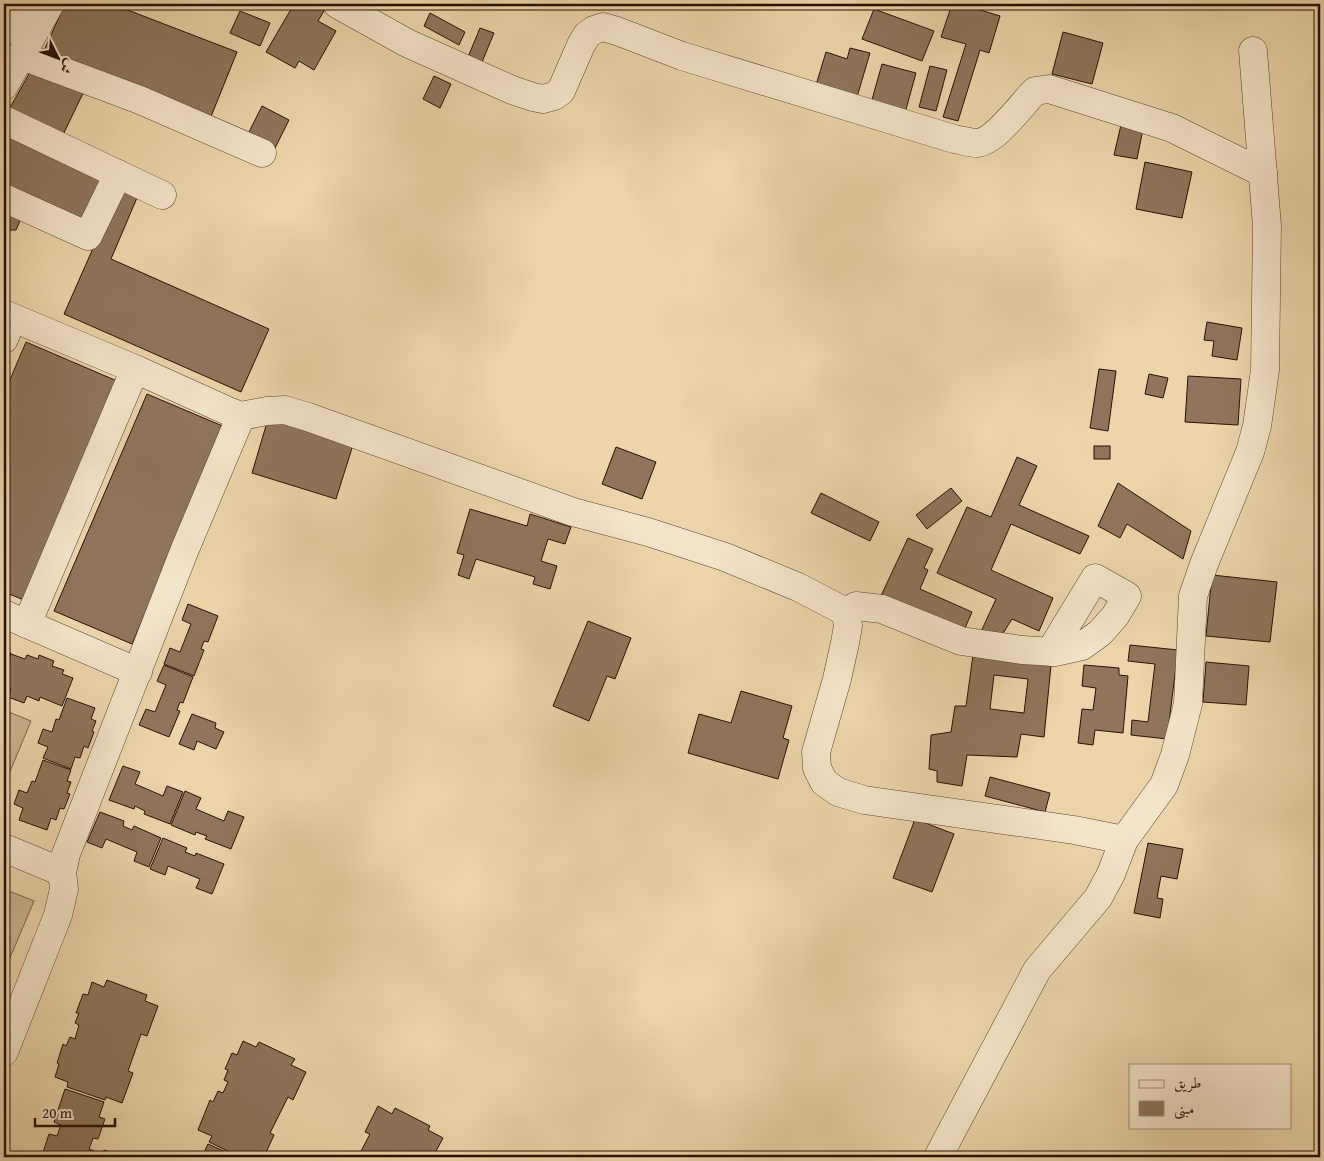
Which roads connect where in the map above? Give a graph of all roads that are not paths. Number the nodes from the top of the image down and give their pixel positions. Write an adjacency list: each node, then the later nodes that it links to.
1 (22, 4): 4 (street)
2 (50, 4): 6 (street)
3 (337, 4): 10 (street)
4 (4, 32)
5 (1253, 51): 10 (street)
6 (22, 56): 7 (street); 9 (street)
7 (4, 86)
8 (4, 120): 11 (street)
9 (262, 153)
10 (1263, 173): 21 (street)
11 (118, 174): 12 (street); 13 (street)
12 (162, 195)
13 (4, 198)
14 (7, 324): 15 (street)
15 (135, 369): 16 (street); 18 (street)
16 (241, 416): 17 (street); 20 (street)
17 (846, 612): 19 (street); 21 (street)
18 (16, 619): 20 (street)
19 (1050, 652)
20 (138, 672): 23 (street)
21 (1124, 840): 25 (street)
22 (4, 848): 23 (street)
23 (62, 872): 24 (street)
24 (4, 1052)
25 (938, 1157)

